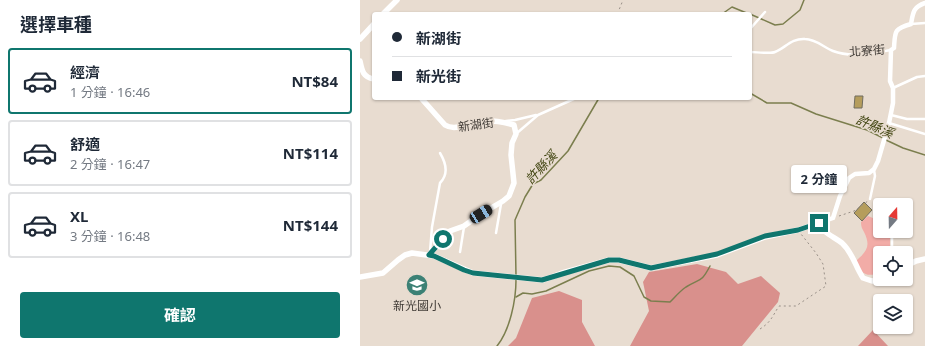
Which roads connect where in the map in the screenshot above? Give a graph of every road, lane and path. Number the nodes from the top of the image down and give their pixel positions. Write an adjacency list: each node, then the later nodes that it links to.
1 (397, 0): 4 (street)
2 (623, 0): 5 (path)
3 (925, 3): 8 (street)
4 (385, 12)
5 (618, 12)
6 (765, 12): 10 (lane)
7 (925, 23): 8 (lane, 北寮街)
8 (911, 24): 12 (street, 北寮街)
9 (372, 26): 11 (street)
10 (752, 27)
11 (360, 39)
12 (891, 50): 13 (lane, 北寮街); 18 (street)
13 (752, 52)
14 (360, 61): 15 (street)
15 (362, 74): 17 (street)
16 (925, 76): 18 (lane)
17 (372, 78)
18 (893, 88): 22 (street)
19 (423, 100): 24 (street, 新湖街)
20 (571, 100): 21 (lane)
21 (538, 114): 24 (lane); 26 (lane)
22 (891, 115): 23 (lane); 25 (street)
23 (925, 119)
24 (500, 121): 26 (street, 新湖街)
25 (889, 125): 27 (lane); 29 (street)
26 (516, 134): 32 (street)
27 (925, 134)
28 (440, 153): 39 (lane)
29 (874, 169): 30 (lane); 33 (street)
30 (870, 199): 31 (path); 33 (path)
31 (873, 200)
32 (501, 203): 35 (street); 37 (lane)
33 (833, 218): 34 (street)
34 (819, 223): 36 (street); 43 (street)
35 (464, 226): 38 (lane); 39 (street)
36 (798, 230): 39 (street); 44 (path)
37 (496, 233)
38 (460, 252)
39 (429, 255): 42 (street)
40 (925, 259): 41 (street)
41 (913, 262)
42 (360, 277)
43 (873, 281)
44 (760, 329)

